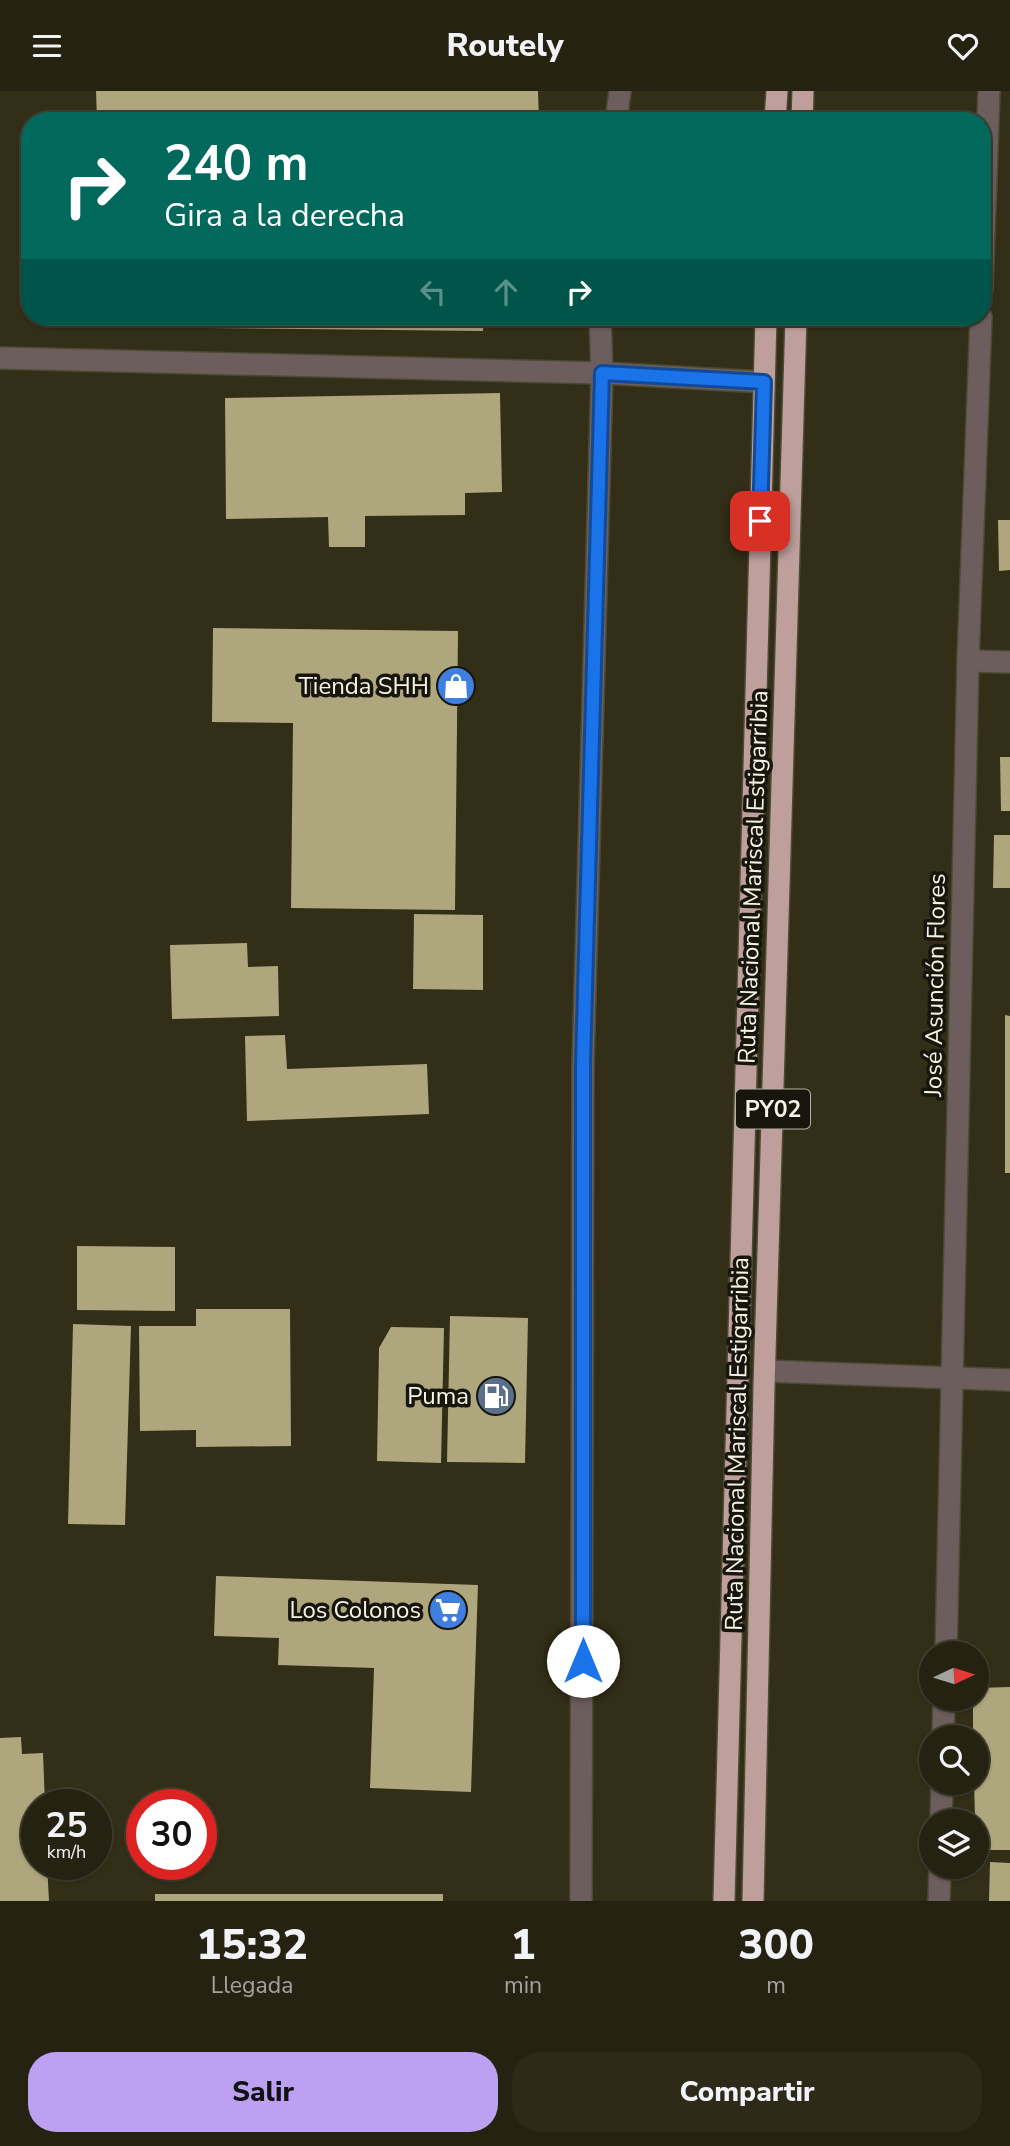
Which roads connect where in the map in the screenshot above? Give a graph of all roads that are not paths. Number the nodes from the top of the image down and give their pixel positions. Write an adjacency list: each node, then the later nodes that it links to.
1 (620, 91): 5 (street)
2 (777, 91): 6 (highway)
3 (803, 91): 7 (highway)
4 (989, 91): 8 (street)
5 (616, 112)
6 (776, 112)
7 (802, 112)
8 (988, 112)
9 (600, 326): 14 (street)
10 (766, 326): 15 (highway, Ruta Nacional Mariscal Estigarribia / PY02)
11 (796, 326): 18 (highway, Ruta Nacional Mariscal Estigarribia / PY02)
12 (981, 326): 16 (street, José Asunción Flores)
13 (0, 358): 14 (street)
14 (602, 373): 15 (street); 23 (street)
15 (764, 382): 24 (highway, Ruta Nacional Mariscal Estigarribia / PY02)
16 (968, 661): 17 (street); 19 (street, José Asunción Flores)
17 (1010, 662)
18 (765, 1371): 19 (street); 25 (highway, Ruta Nacional Mariscal Estigarribia / PY02)
19 (954, 1379): 20 (street); 21 (street, José Asunción Flores)
20 (1010, 1380)
21 (946, 1641)
22 (940, 1879): 26 (street)
23 (581, 1901)
24 (724, 1901)
25 (753, 1901)
26 (939, 1901)

